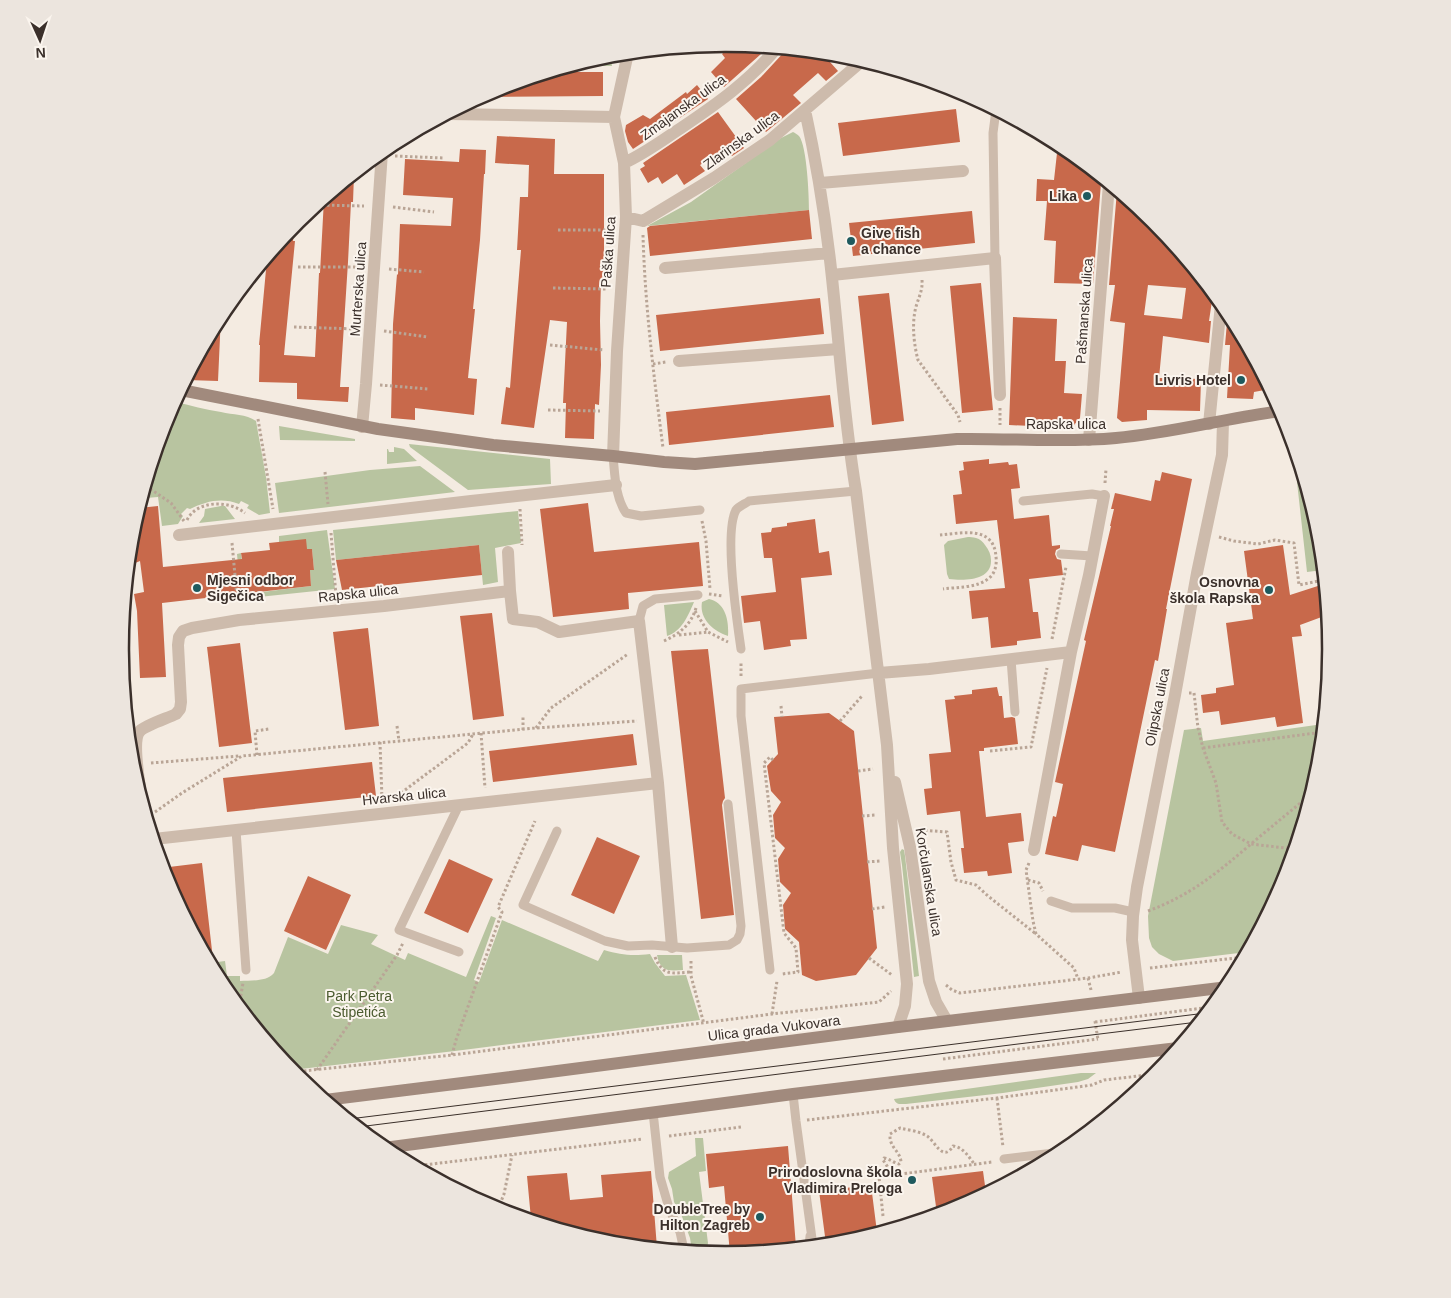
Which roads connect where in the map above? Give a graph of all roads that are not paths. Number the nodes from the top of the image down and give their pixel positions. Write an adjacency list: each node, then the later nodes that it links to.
1 (771, 55): 9 (street, Zmajanska ulica)
2 (625, 62): 7 (street, Paška ulica)
3 (855, 67): 5 (street, Zlarinska ulica)
4 (475, 108): 7 (street)
5 (805, 110): 11 (street); 13 (street, Zlarinska ulica)
6 (995, 117): 15 (lane)
7 (614, 118): 9 (street, Paška ulica)
8 (381, 162): 26 (street, Murterska ulica)
9 (624, 163): 13 (street, Paška ulica)
10 (963, 171): 11 (street)
11 (820, 183): 14 (street)
12 (1108, 192): 27 (street, Pašmanska ulica)
13 (626, 218): 29 (street, Paška ulica)
14 (829, 253): 16 (street); 17 (street)
15 (994, 258): 17 (street); 22 (street)
16 (665, 268)
17 (832, 275): 19 (street)
18 (1220, 316): 25 (street)
19 (839, 349): 20 (street); 28 (street)
20 (679, 361)
21 (188, 391): 26 (main road, Rapska ulica)
22 (1000, 395)
23 (1273, 413): 24 (main road, Rapska ulica)
24 (1223, 422): 25 (main road, Rapska ulica); 57 (street, Olipska ulica)
25 (1209, 424): 27 (main road, Rapska ulica)
26 (362, 427): 29 (main road, Rapska ulica)
27 (1089, 440): 28 (main road, Rapska ulica)
28 (850, 449): 29 (main road, Rapska ulica); 31 (street, Korčulanska ulica)
29 (613, 456): 30 (lane)
30 (616, 485): 34 (lane); 35 (street)
31 (856, 491): 42 (lane); 45 (street, Korčulanska ulica)
32 (1104, 496): 33 (lane); 38 (street)
33 (1023, 500)
34 (700, 510)
35 (179, 535)
36 (508, 552): 39 (street)
37 (1065, 554): 38 (lane)
38 (1092, 556): 43 (street)
39 (510, 591): 41 (street); 47 (street, Rapska ulica)
40 (698, 595): 41 (lane)
41 (639, 621): 49 (street)
42 (741, 649)
43 (1071, 652): 44 (street); 55 (street)
44 (1011, 660): 45 (street); 46 (lane)
45 (879, 673): 48 (street, Korčulanska ulica); 61 (lane)
46 (1015, 712)
47 (136, 739)
48 (888, 745): 64 (street, Korčulanska ulica); 65 (street, Korčulanska ulica)
49 (658, 783): 51 (street, Hvarska ulica); 58 (street)
50 (728, 804): 58 (lane)
51 (459, 805): 52 (street, Hvarska ulica); 59 (lane)
52 (236, 830): 54 (street, Hvarska ulica); 60 (lane)
53 (557, 831): 58 (lane)
54 (160, 838)
55 (1034, 850)
56 (1051, 901): 57 (lane)
57 (1139, 912): 63 (street, Olipska ulica)
58 (672, 947)
59 (459, 952)
60 (246, 970)
61 (770, 970)
62 (1215, 989): 63 (main road, Ulica grada Vukovara)
63 (1139, 998): 64 (main road, Ulica grada Vukovara)
64 (946, 1021): 65 (main road, Ulica grada Vukovara)
65 (898, 1027): 68 (main road, Ulica grada Vukovara)
66 (1167, 1049): 67 (main road)
67 (793, 1094): 69 (main road); 73 (lane)
68 (334, 1099)
69 (653, 1112): 70 (main road); 76 (lane)
70 (396, 1146)
71 (1042, 1154): 72 (lane)
72 (1004, 1159)
73 (811, 1233): 74 (lane); 75 (lane)
74 (810, 1239)
75 (812, 1239)
76 (683, 1244)

